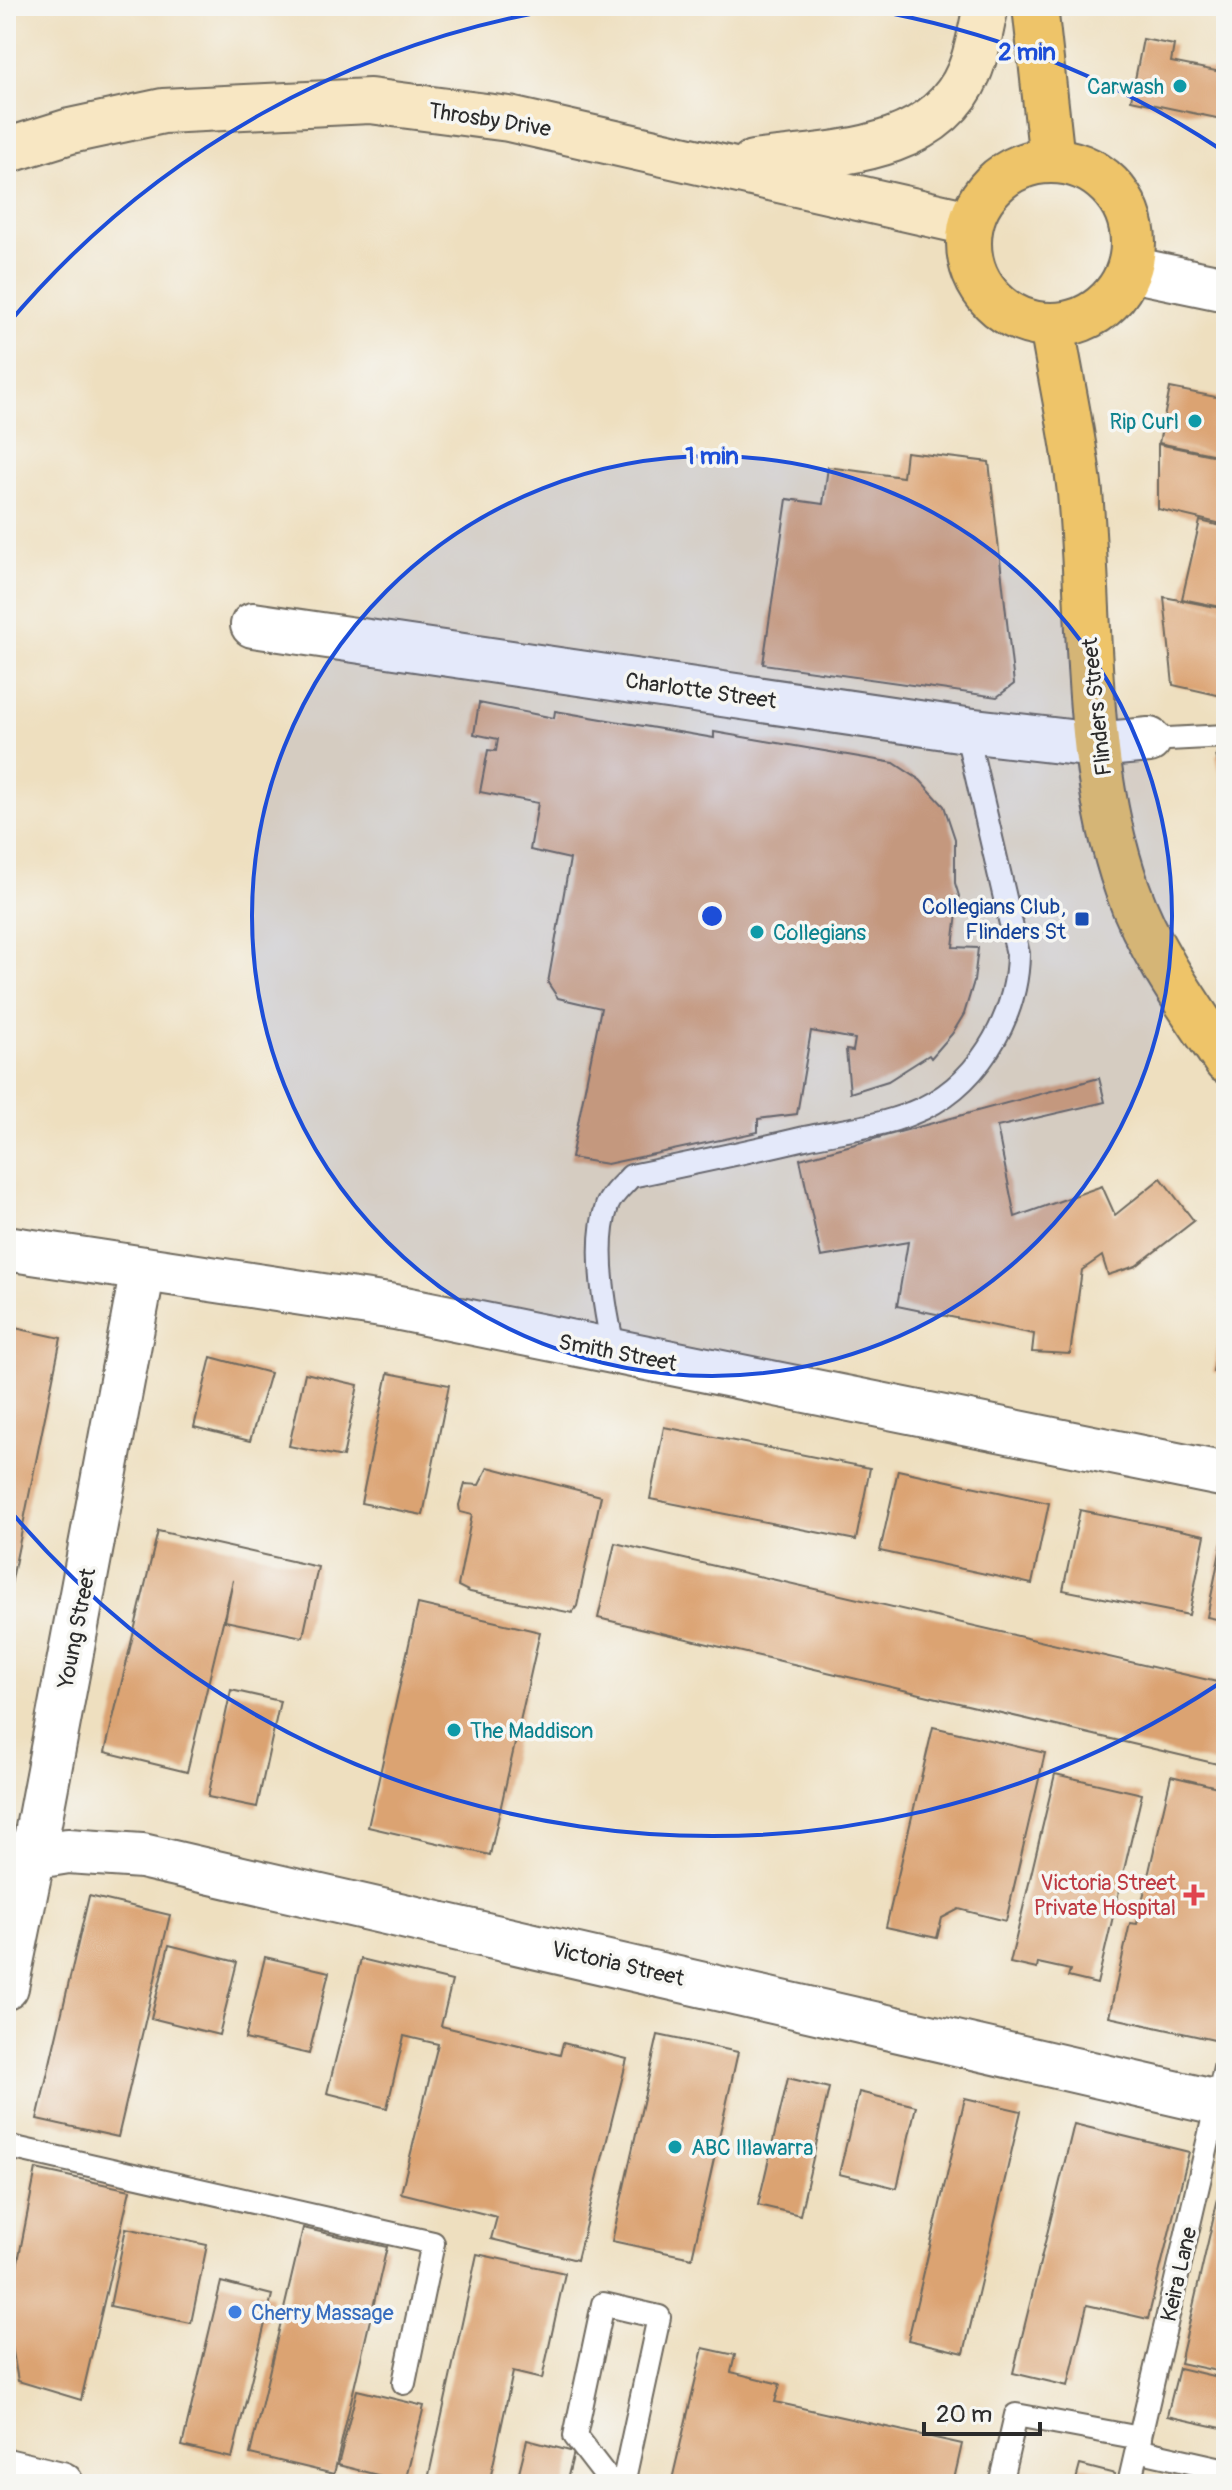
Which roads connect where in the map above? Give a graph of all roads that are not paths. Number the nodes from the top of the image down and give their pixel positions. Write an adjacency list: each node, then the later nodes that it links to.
1 (986, 6): 5 (main road)
2 (1035, 6): 4 (main road)
3 (6, 151): 5 (main road, Throsby Drive)
4 (1052, 160): 6 (main road); 7 (main road)
5 (723, 167): 6 (main road, Throsby Drive)
6 (969, 223): 9 (main road)
7 (1130, 269): 8 (street); 9 (main road)
8 (1226, 289)
9 (1052, 326): 14 (main road, Flinders Street)
10 (253, 625): 11 (street, Charlotte Street)
11 (966, 730): 14 (street, Charlotte Street); 18 (lane)
12 (1226, 736): 13 (lane)
13 (1149, 740): 14 (street, Charlotte Street)
14 (1095, 745): 15 (main road, Flinders Street)
15 (1226, 1061)
16 (6, 1248): 17 (street, Smith Street)
17 (143, 1269): 18 (street, Smith Street); 20 (street, Young Street)
18 (614, 1351): 19 (street, Smith Street)
19 (1226, 1475)
20 (20, 1858): 21 (street, Young Street); 22 (street, Victoria Street)
21 (6, 1987)
22 (1223, 2090): 25 (lane, Keira Lane)
23 (6, 2146): 24 (lane)
24 (404, 2383)
25 (1139, 2444): 26 (lane); 31 (lane); 32 (lane, Keira Lane)
26 (1226, 2470)
27 (6, 2471): 28 (street)
28 (61, 2484)
29 (612, 2484): 30 (lane)
30 (623, 2484)
31 (1000, 2484)
32 (1129, 2484)

